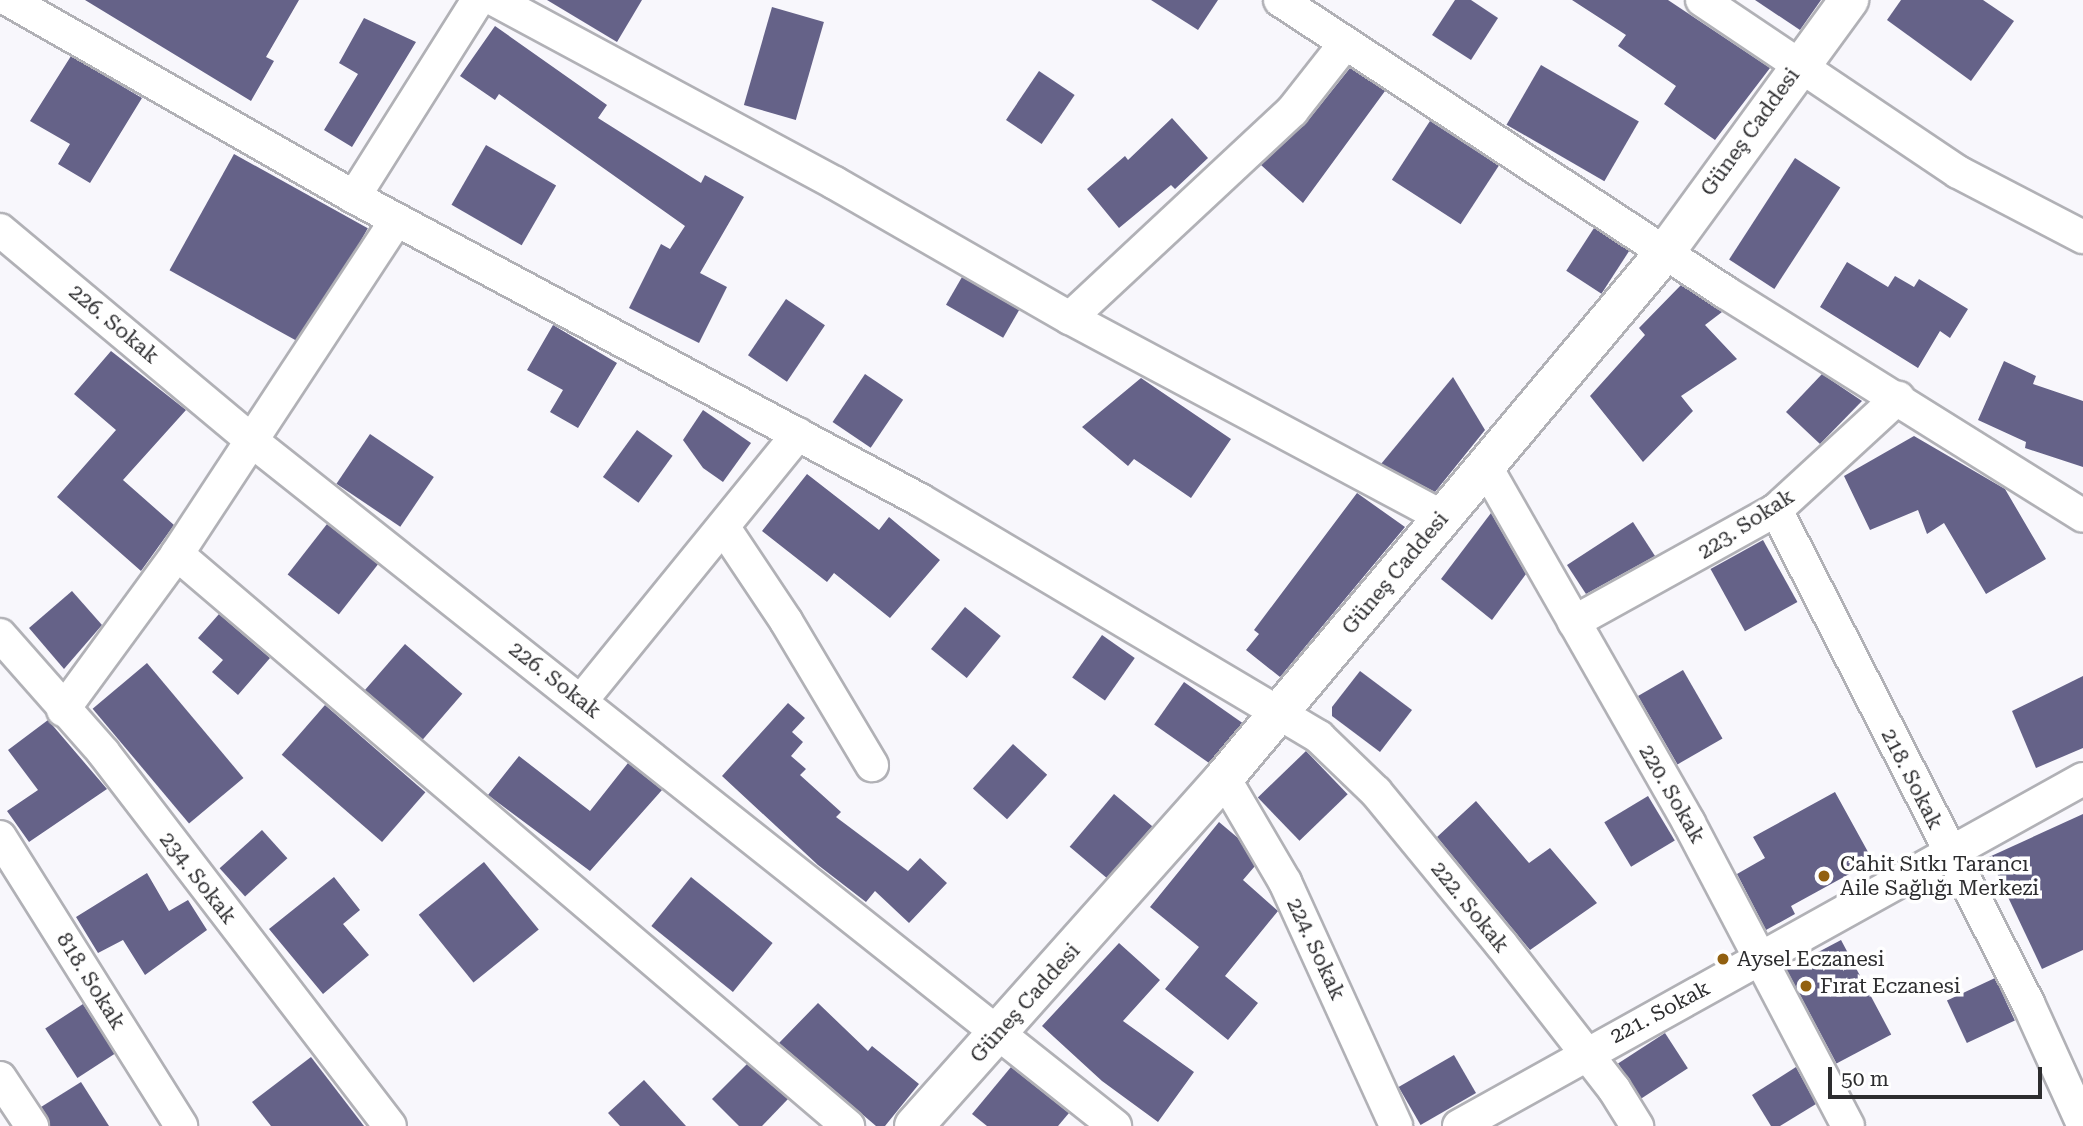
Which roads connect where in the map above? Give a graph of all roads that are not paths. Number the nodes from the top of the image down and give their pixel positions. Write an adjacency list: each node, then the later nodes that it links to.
1 (9, 0): 9 (street, 222. Sokak)
2 (478, 0): 9 (street)
3 (495, 0): 14 (street)
4 (1280, 0): 7 (street)
5 (1702, 0): 8 (street)
6 (1849, 0): 8 (street, Güneş Caddesi)
7 (1344, 45): 13 (street); 14 (street)
8 (1799, 64): 12 (street); 13 (street, Güneş Caddesi)
9 (354, 197): 10 (street, 222. Sokak)
10 (396, 220): 16 (street, 222. Sokak); 17 (street)
11 (0, 230): 17 (street, 226. Sokak)
12 (2083, 237)
13 (1666, 251): 15 (street); 18 (street, Güneş Caddesi)
14 (1070, 318): 21 (street)
15 (1898, 398): 19 (street, 223. Sokak); 20 (street)
16 (798, 434): 22 (street); 28 (street, 222. Sokak)
17 (253, 442): 23 (street); 26 (street, 226. Sokak)
18 (1486, 467): 21 (street, Güneş Caddesi); 24 (street, 220. Sokak)
19 (1776, 510): 24 (street, 223. Sokak); 33 (street, 218. Sokak)
20 (2083, 516)
21 (1442, 517): 28 (street, Güneş Caddesi)
22 (724, 528): 26 (street); 29 (street)
23 (177, 554): 27 (street); 42 (street)
24 (1574, 622): 34 (street, 220. Sokak)
25 (0, 635): 27 (street, 234. Sokak)
26 (581, 701): 35 (street, 226. Sokak)
27 (63, 710): 41 (street, 234. Sokak)
28 (1278, 712): 30 (street, Güneş Caddesi); 36 (street, 222. Sokak)
29 (872, 765)
30 (1224, 778): 35 (street, Güneş Caddesi); 45 (street, 224. Sokak)
31 (2083, 779): 33 (street, 221. Sokak)
32 (0, 836): 40 (street, 818. Sokak)
33 (1949, 853): 34 (street, 221. Sokak); 38 (street, 218. Sokak)
34 (1763, 958): 36 (street, 221. Sokak); 48 (street, 220. Sokak)
35 (998, 1035): 43 (street, Güneş Caddesi); 44 (street, 226. Sokak)
36 (1586, 1052): 46 (street, 221. Sokak); 47 (street, 222. Sokak)
37 (0, 1077): 39 (street)
38 (2083, 1124)
39 (32, 1126)
40 (181, 1126)
41 (390, 1126)
42 (848, 1126)
43 (914, 1126)
44 (1115, 1126)
45 (1396, 1126)
46 (1459, 1126)
47 (1637, 1126)
48 (1848, 1126)

